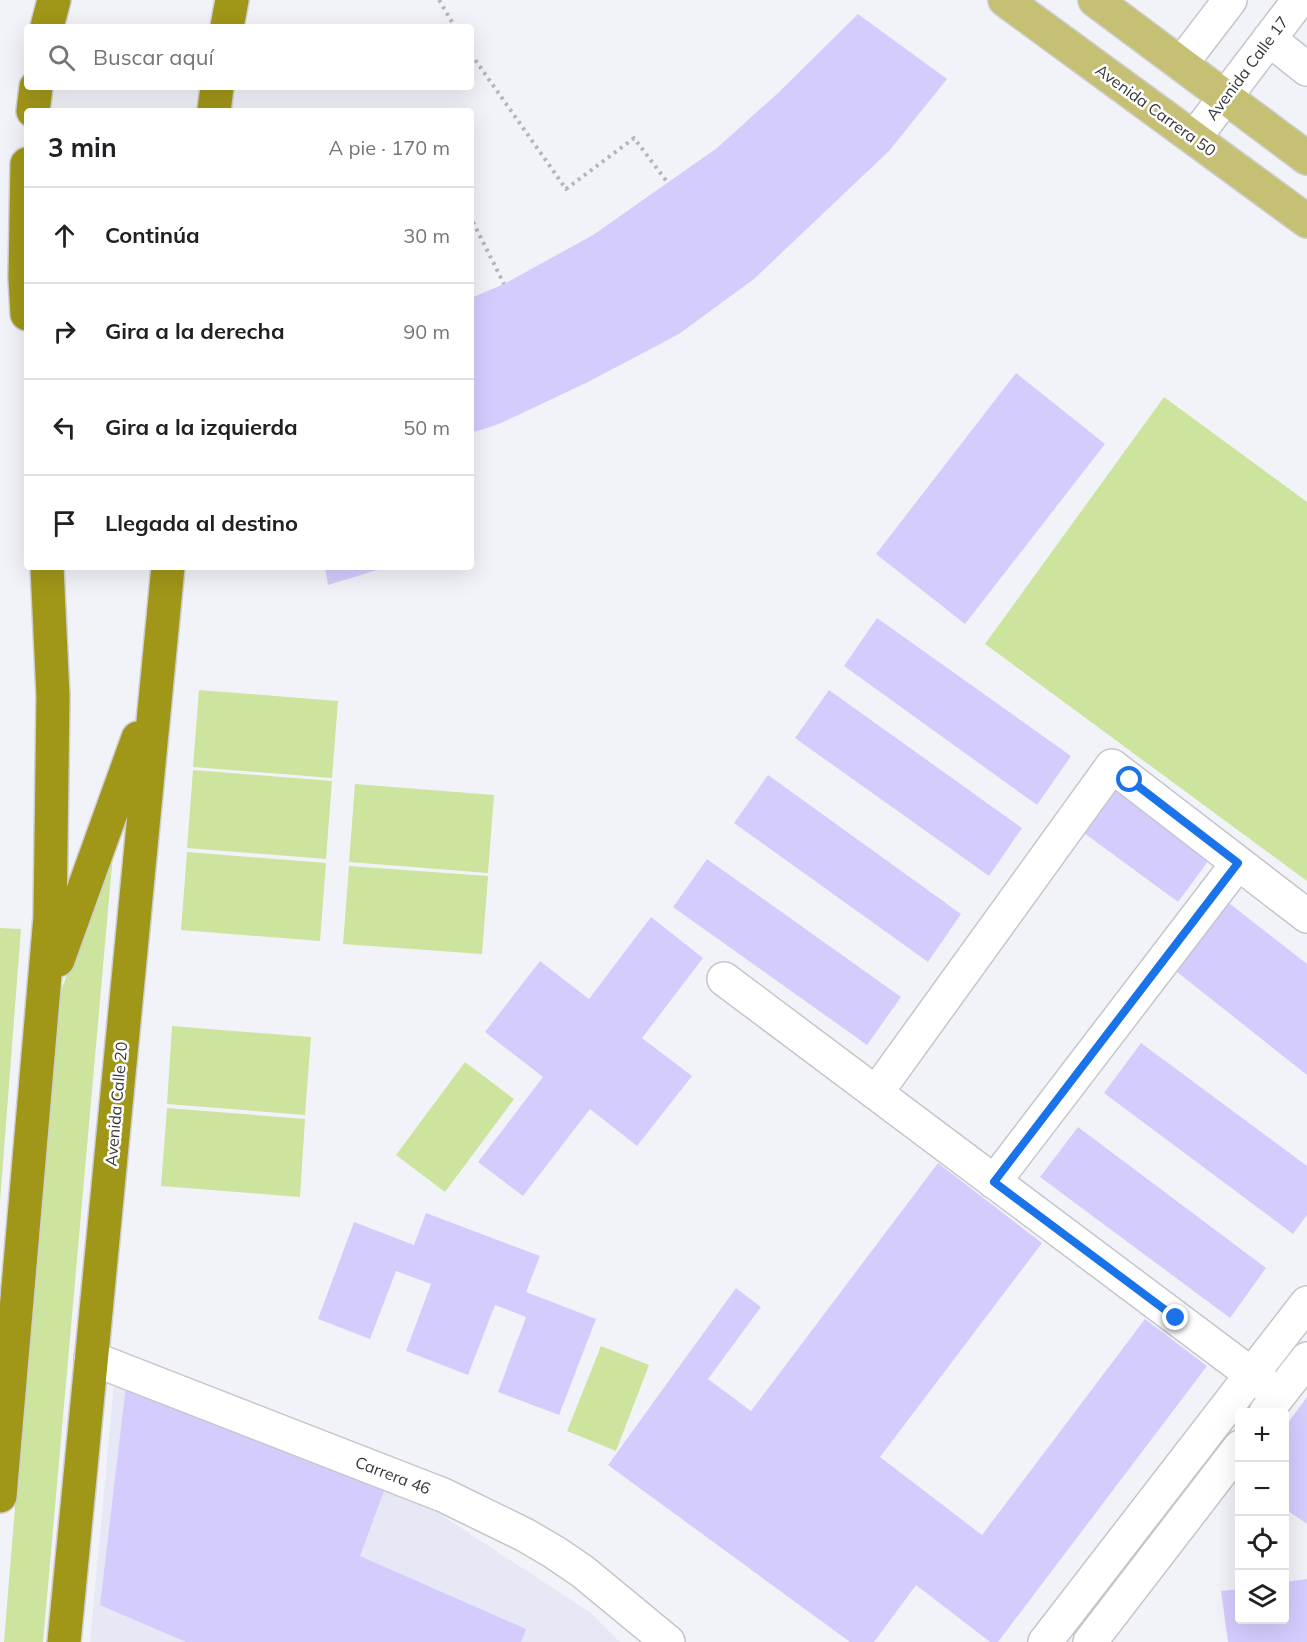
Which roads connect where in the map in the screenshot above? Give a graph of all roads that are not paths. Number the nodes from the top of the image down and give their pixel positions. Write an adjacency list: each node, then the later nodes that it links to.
1 (54, 0): 8 (highway)
2 (232, 0): 9 (highway)
3 (237, 0): 10 (main road)
4 (1005, 0): 19 (main road, Avenida Carrera 50)
5 (1095, 0): 12 (main road)
6 (1230, 0): 12 (street)
7 (1299, 0): 11 (street, Avenida Calle 17)
8 (48, 24)
9 (228, 24)
10 (229, 24)
11 (1269, 39): 13 (street); 16 (street, Avenida Calle 17)
12 (1181, 64): 16 (main road)
13 (1307, 69)
14 (36, 90): 17 (highway)
15 (217, 90): 18 (highway)
16 (1225, 97): 19 (street, Avenida Calle 17); 20 (main road)
17 (33, 108)
18 (214, 108)
19 (1195, 137): 21 (main road, Avenida Carrera 50)
20 (1307, 158)
21 (1307, 221)
22 (47, 570): 28 (highway)
23 (168, 570): 24 (highway, Avenida Calle 20)
24 (155, 692): 28 (highway); 33 (highway, Avenida Calle 20)
25 (1238, 863): 26 (street); 29 (street); 30 (street)
26 (1307, 916)
27 (724, 979): 29 (street)
28 (41, 1007): 32 (highway)
29 (876, 1094): 30 (street)
30 (994, 1182): 35 (street)
31 (1307, 1303): 35 (street)
32 (7, 1339): 38 (highway)
33 (91, 1358): 39 (highway, Avenida Calle 20); 40 (street, Carrera 46)
34 (1307, 1359): 36 (street)
35 (1251, 1375): 36 (street); 41 (street)
36 (1272, 1404)
37 (1235, 1452): 42 (street)
38 (0, 1497)
39 (64, 1642)
40 (668, 1642)
41 (1045, 1642)
42 (1090, 1642)

